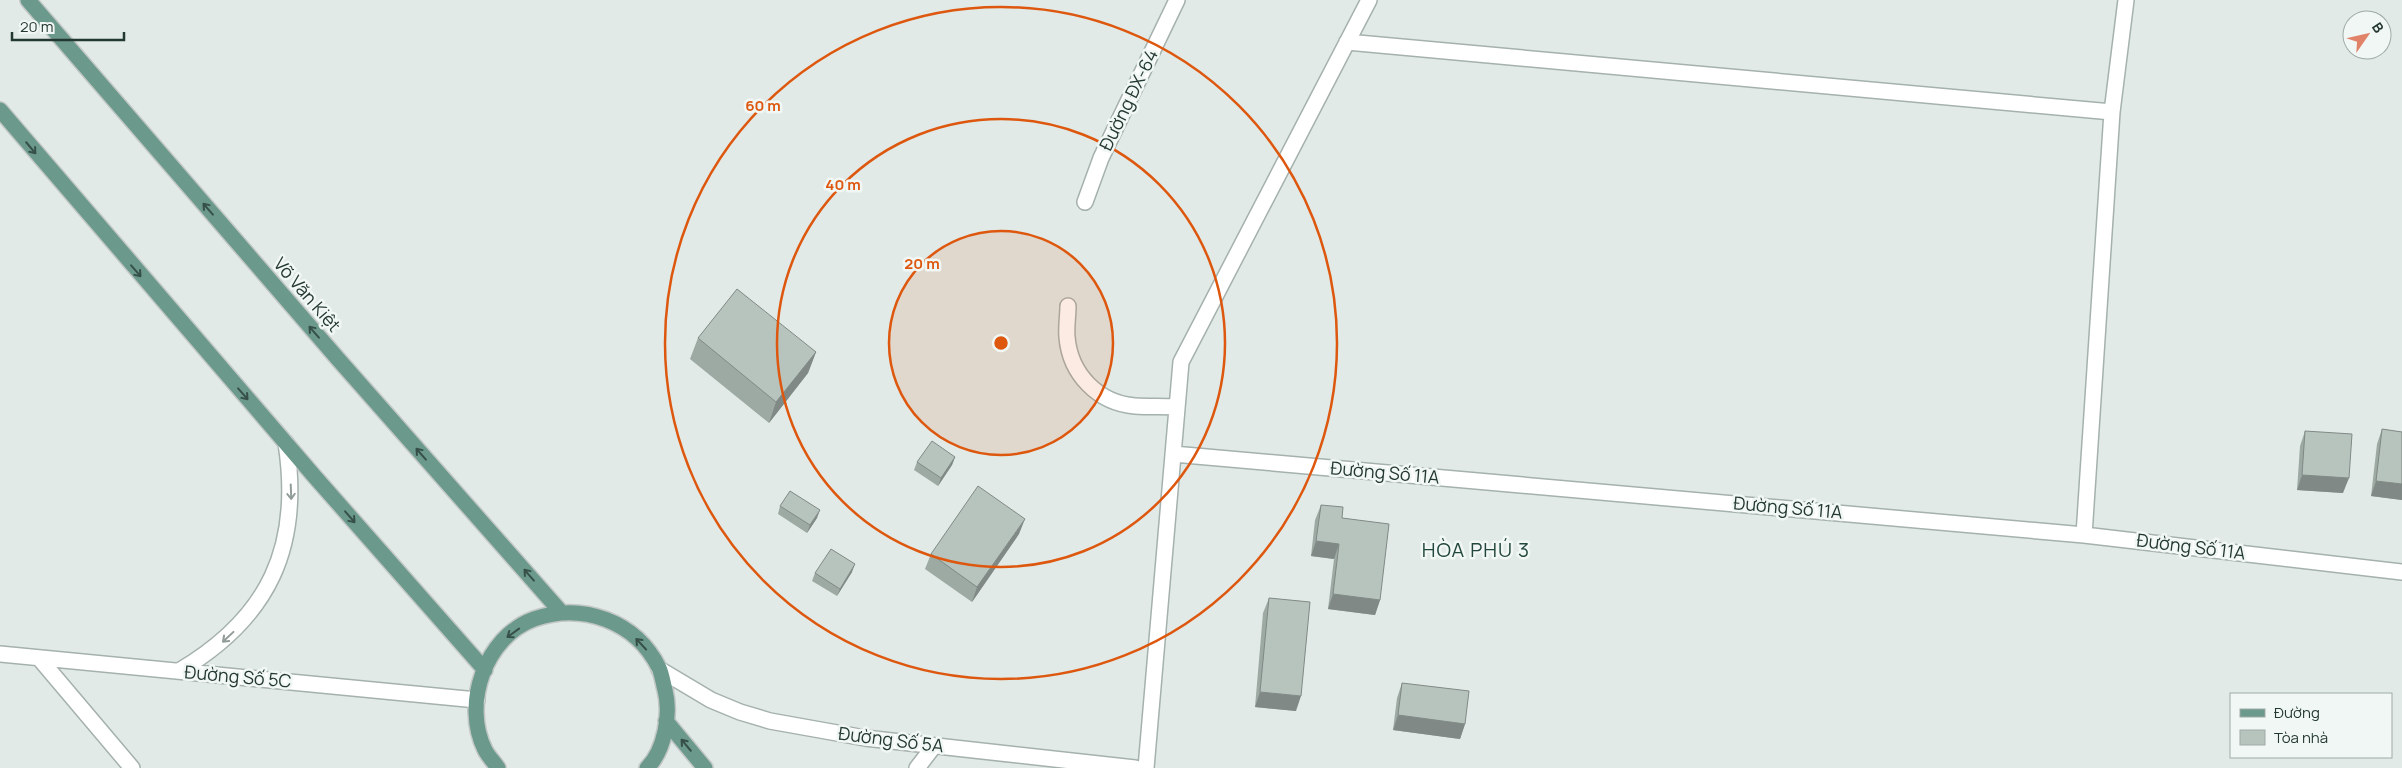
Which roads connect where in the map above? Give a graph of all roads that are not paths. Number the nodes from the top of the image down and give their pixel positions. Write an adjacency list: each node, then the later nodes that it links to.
1 (28, 0): 15 (main road, Võ Văn Kiệt, one-way to 1)
2 (1177, 0): 8 (street, Đường ĐX-64)
3 (1369, 0): 5 (street)
4 (2126, 0): 7 (street)
5 (1347, 42): 7 (street); 10 (street)
6 (0, 110): 11 (main road, one-way to 11)
7 (2112, 112): 13 (street)
8 (1085, 202)
9 (1068, 306): 10 (street)
10 (1178, 406): 12 (street)
11 (286, 443): 19 (main road, one-way to 19); 20 (street, one-way to 20)
12 (1173, 454): 13 (street, Đường Số 11A); 30 (street)
13 (2084, 534): 14 (street, Đường Số 11A)
14 (2402, 572)
15 (561, 612): 18 (main road, one-way to 15); 19 (main road, one-way to 19)
16 (0, 654): 17 (street, Đường Số 5C)
17 (39, 658): 20 (street, Đường Số 5C); 24 (street)
18 (660, 669): 22 (main road); 23 (street, Đường Số 5A)
19 (485, 670): 21 (main road)
20 (179, 672): 21 (street, Đường Số 5C)
21 (477, 700): 25 (main road)
22 (666, 721): 26 (main road); 27 (main road, one-way to 22)
23 (934, 746): 28 (street); 29 (street, Đường Số 5A)
24 (132, 768)
25 (498, 768)
26 (647, 768)
27 (706, 768)
28 (917, 768)
29 (1135, 768)
30 (1146, 768)

